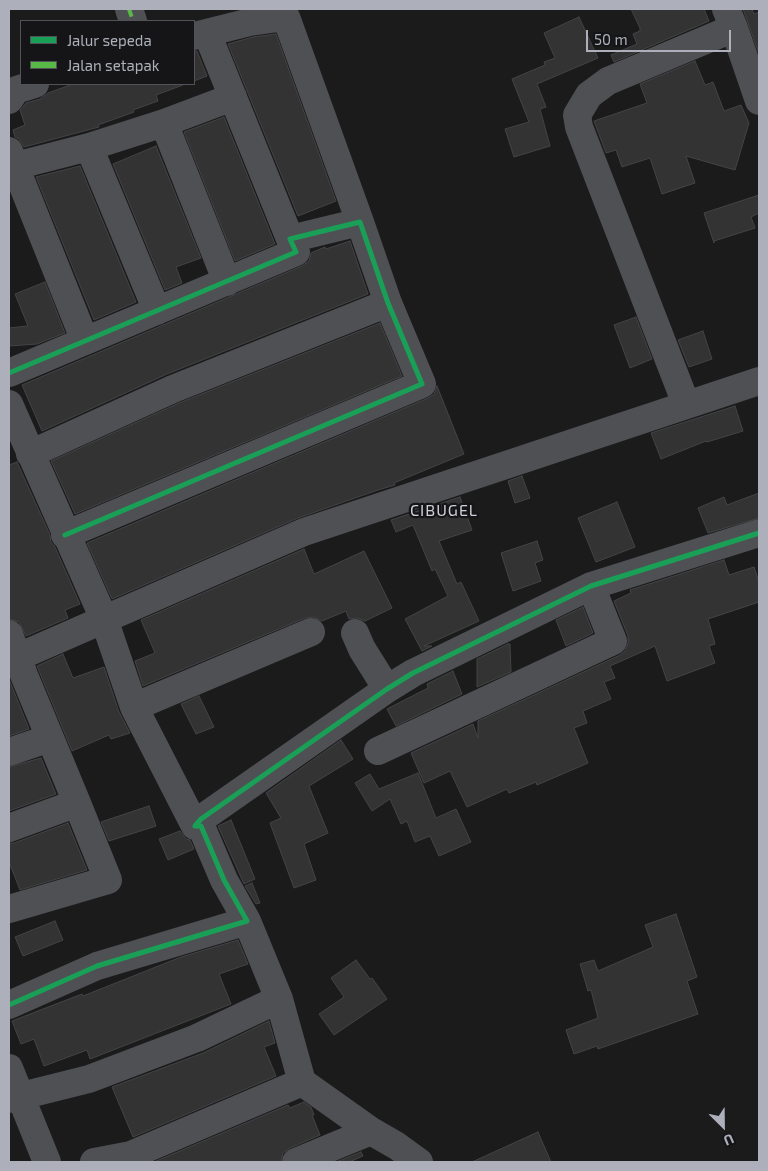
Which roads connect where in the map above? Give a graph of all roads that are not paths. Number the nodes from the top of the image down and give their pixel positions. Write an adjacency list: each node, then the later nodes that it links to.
1 (730, 19): 6 (street); 19 (street)
2 (200, 35): 4 (street); 10 (street)
3 (32, 85): 5 (street)
4 (233, 97): 7 (street); 11 (street)
5 (9, 100)
6 (759, 101)
7 (164, 123): 8 (street); 12 (street)
8 (89, 147): 9 (street); 14 (street)
9 (12, 158): 15 (street)
10 (360, 222): 11 (street); 13 (street)
11 (290, 239): 12 (street)
12 (226, 282): 14 (street)
13 (388, 303): 20 (street); 22 (street)
14 (157, 311): 15 (street)
15 (85, 341): 16 (street)
16 (9, 373)
17 (759, 381): 19 (street)
18 (9, 404): 20 (street)
19 (686, 404): 24 (street)
20 (30, 454): 22 (street)
21 (759, 533): 23 (street)
22 (65, 535): 24 (street)
23 (591, 586): 28 (street); 31 (street)
24 (104, 619): 27 (street); 29 (street)
25 (311, 632): 29 (street)
26 (355, 633): 28 (street)
27 (15, 661): 30 (street)
28 (387, 689): 34 (street)
29 (134, 707): 34 (street)
30 (50, 738): 32 (street); 33 (street)
31 (378, 750)
32 (9, 752)
33 (77, 803): 35 (street); 36 (street)
34 (195, 826): 37 (street)
35 (9, 828)
36 (9, 909)
37 (247, 921): 38 (street); 39 (street)
38 (279, 999): 41 (street); 42 (street)
39 (9, 1005)
40 (9, 1068): 42 (street)
41 (302, 1082): 43 (street); 46 (street)
42 (14, 1097): 45 (street)
43 (371, 1131): 44 (street); 47 (street)
44 (388, 1154): 48 (street)
45 (47, 1162)
46 (94, 1162)
47 (296, 1162)
48 (419, 1162)

